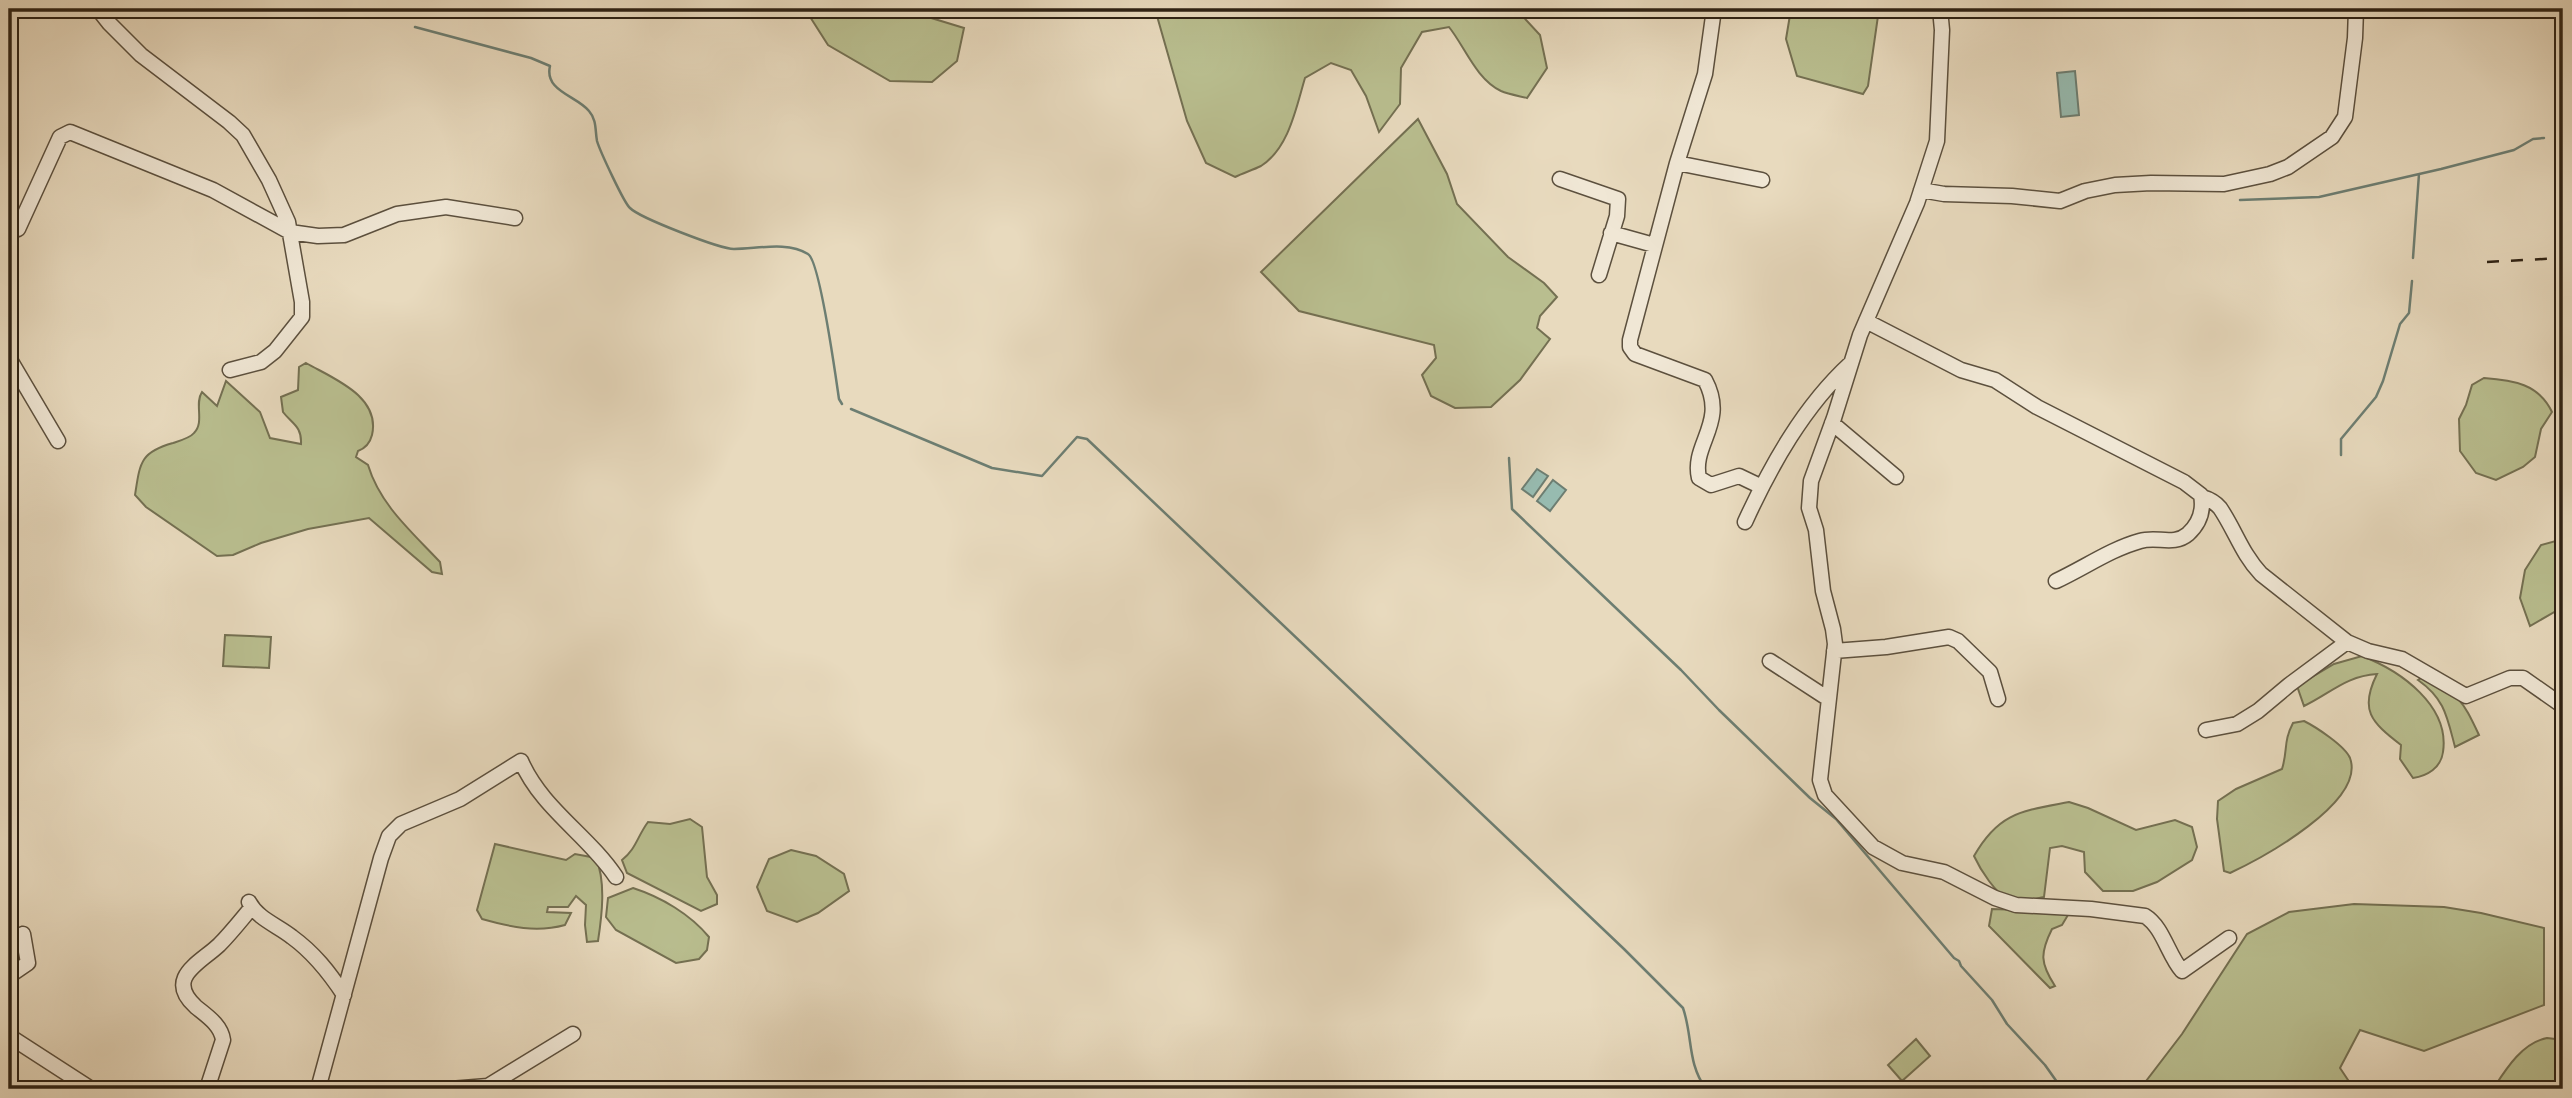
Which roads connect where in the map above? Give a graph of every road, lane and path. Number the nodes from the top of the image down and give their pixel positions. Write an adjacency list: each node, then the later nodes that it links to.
1 (97, 9): 11 (street)
2 (1714, 9): 5 (street)
3 (1940, 9): 8 (street)
4 (2356, 9): 8 (street)
5 (1677, 163): 7 (street); 13 (street)
6 (1560, 179): 12 (street)
7 (1762, 180)
8 (1921, 190): 15 (street)
9 (515, 218): 11 (street)
10 (18, 229): 11 (street)
11 (290, 232): 18 (street)
12 (1611, 233): 13 (street); 14 (street)
13 (1654, 246): 22 (street)
14 (1599, 275)
15 (1866, 321): 17 (street); 23 (street)
16 (9, 358): 20 (street)
17 (1852, 362): 19 (street); 22 (street)
18 (230, 370)
19 (1832, 424): 21 (street); 27 (street)
20 (58, 441)
21 (1896, 477)
22 (1762, 487): 24 (street)
23 (2202, 497): 25 (street); 26 (street)
24 (1745, 522)
25 (2056, 581)
26 (2347, 642): 31 (street); 32 (street)
27 (1834, 651): 29 (street); 30 (street)
28 (1770, 661): 29 (street)
29 (1827, 698): 35 (street)
30 (1998, 699)
31 (2563, 706)
32 (2206, 730)
33 (616, 877): 37 (street)
34 (23, 934): 36 (street)
35 (2230, 938)
36 (9, 976)
37 (344, 995): 41 (street); 42 (street)
38 (573, 1034): 43 (street)
39 (9, 1036): 40 (street)
40 (91, 1089)
41 (207, 1089)
42 (318, 1089)
43 (450, 1089)

